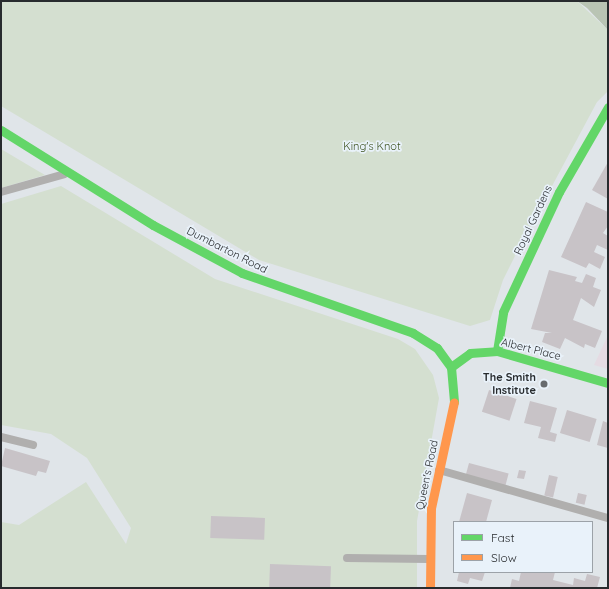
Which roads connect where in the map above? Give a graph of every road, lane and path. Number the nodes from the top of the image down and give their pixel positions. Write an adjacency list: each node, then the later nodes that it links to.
1 (608, 107): 5 (main road, Royal Gardens)
2 (1, 130): 3 (main road, Dumbarton Road)
3 (71, 172): 4 (lane); 6 (main road, Dumbarton Road)
4 (1, 192)
5 (497, 351): 6 (main road, Albert Place); 7 (main road, Albert Place)
6 (451, 368): 10 (main road, Queen's Road)
7 (608, 383)
8 (1, 437): 9 (lane)
9 (33, 445)
10 (439, 470): 11 (lane); 13 (main road, Queen's Road)
11 (608, 518)
12 (347, 558): 13 (lane)
13 (429, 560): 14 (main road, Queen's Road)
14 (430, 588)

